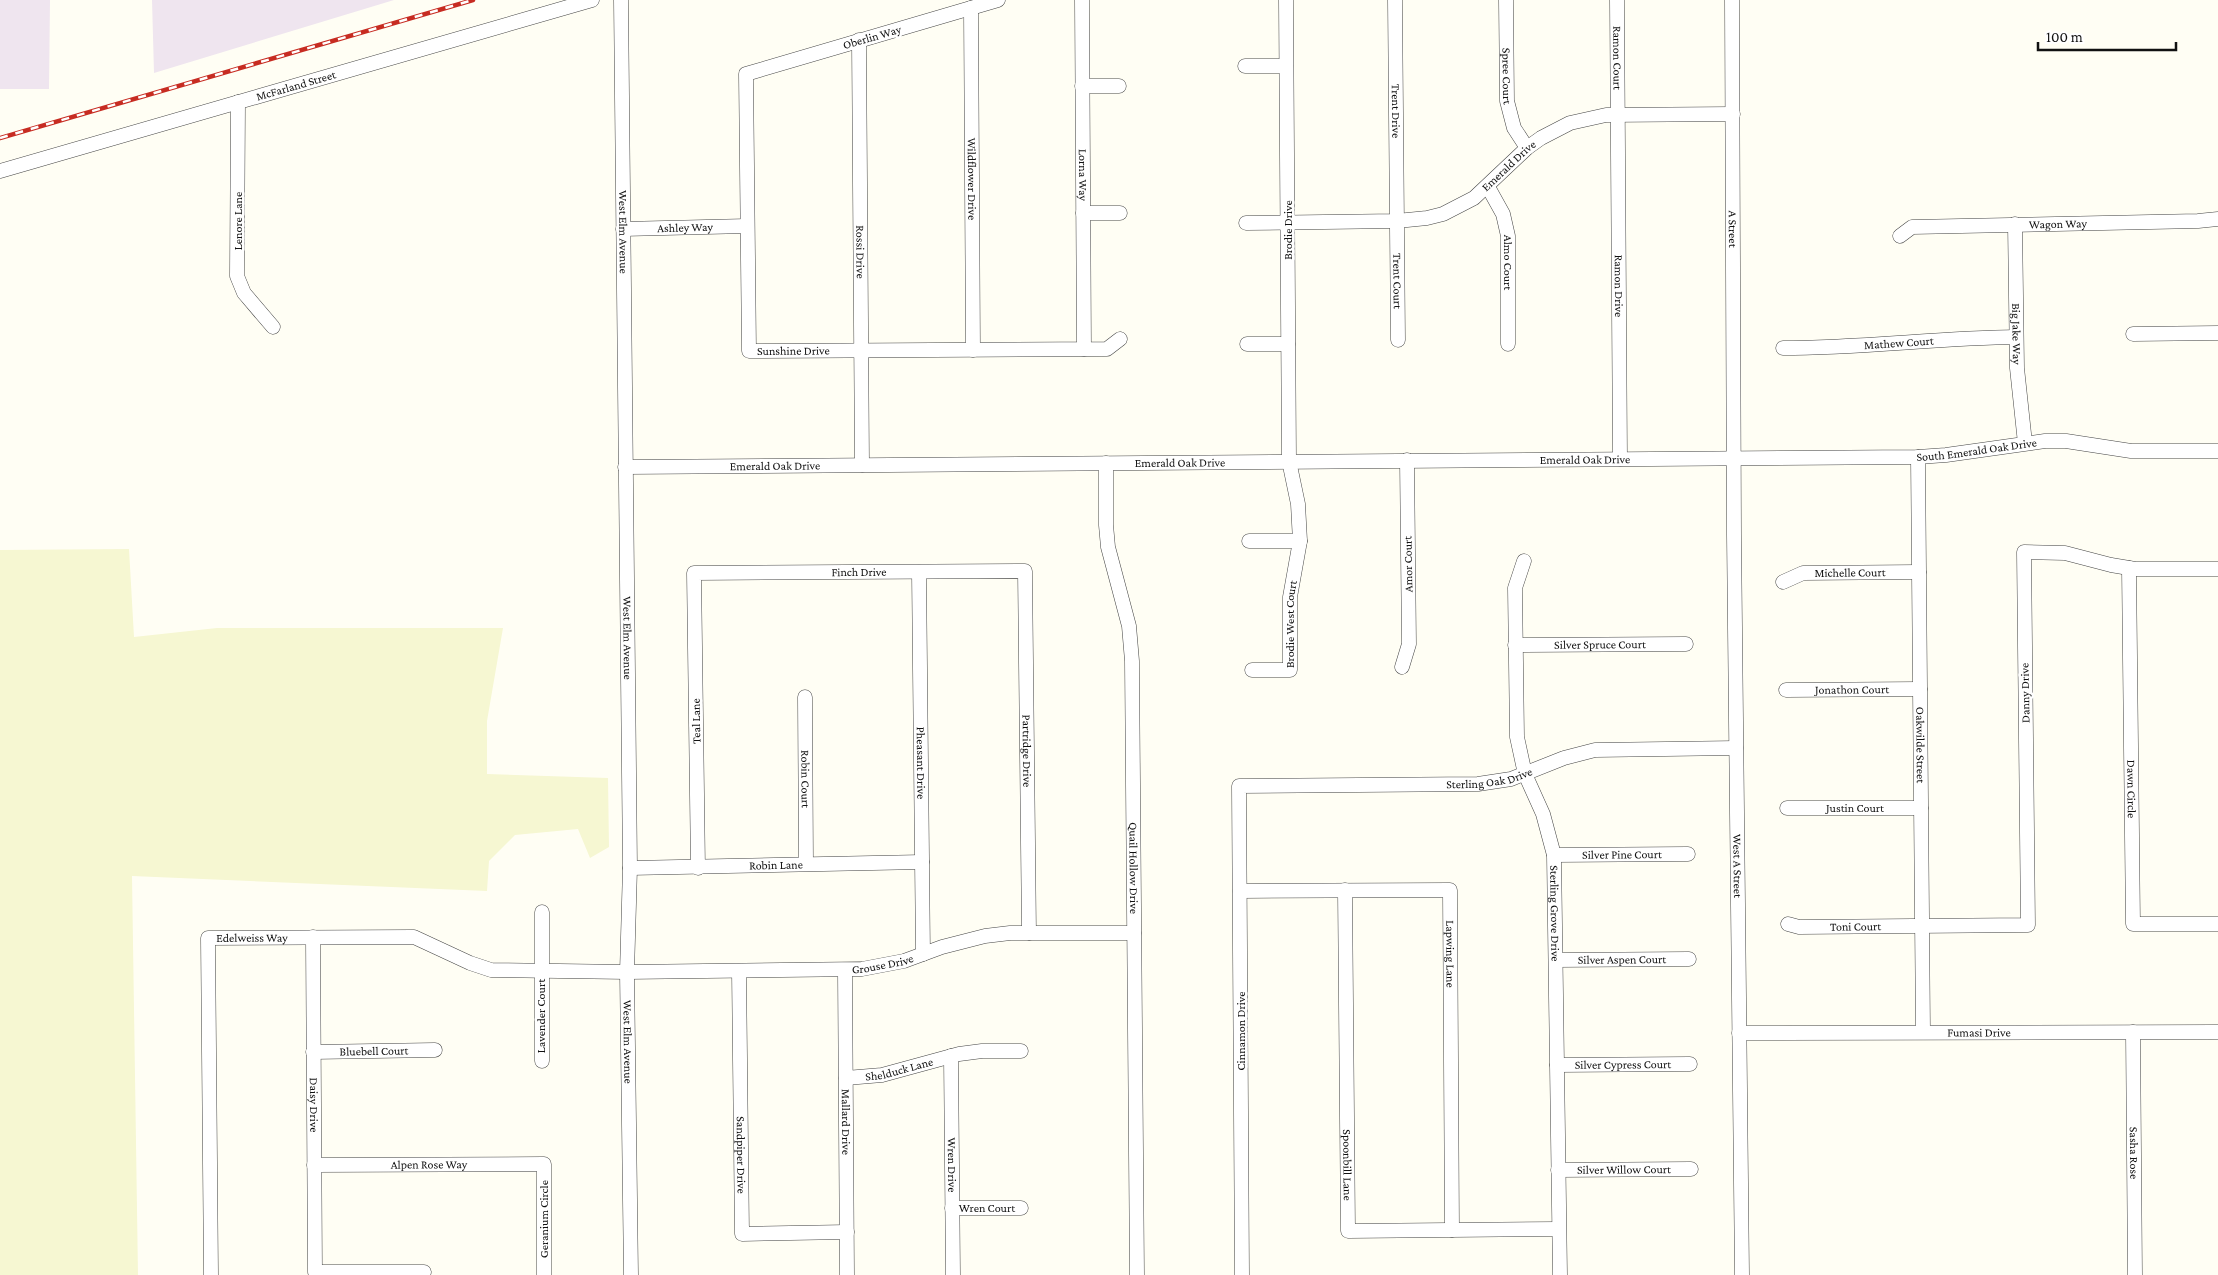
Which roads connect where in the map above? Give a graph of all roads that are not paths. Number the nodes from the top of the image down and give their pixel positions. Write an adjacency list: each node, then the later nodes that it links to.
1 (592, 0): 17 (street, McFarland Street)
2 (621, 0): 31 (street, West Elm Avenue)
3 (998, 0): 10 (street, Oberlin Way)
4 (1082, 0): 15 (street, Lorna Way)
5 (1286, 0): 13 (street, Brodie Drive)
6 (1395, 0): 26 (street, Trent Drive)
7 (1506, 0): 20 (street, Spree Court)
8 (1617, 0): 18 (street, Ramon Court)
9 (1732, 0): 19 (street, A Street)
10 (971, 8): 11 (street, Oberlin Way); 45 (street, Wildflower Drive)
11 (859, 40): 14 (street, Oberlin Way); 44 (street, Rossi Drive)
12 (1245, 66): 13 (street)
13 (1286, 66): 27 (street, Brodie Drive)
14 (746, 74): 30 (street, Sunshine Drive)
15 (1082, 86): 16 (street); 24 (street, Lorna Way)
16 (1119, 86)
17 (238, 102): 21 (street, McFarland Street); 33 (street, Lenore Lane)
18 (1618, 114): 19 (street, Emerald Drive); 20 (street, Emerald Drive); 50 (street, Ramon Drive)
19 (1733, 114): 49 (street, A Street)
20 (1527, 148): 22 (street, Emerald Drive)
21 (0, 171)
22 (1488, 187): 26 (street, Emerald Drive); 41 (street, Almo Court)
23 (1120, 212): 24 (street)
24 (1083, 213): 43 (street, Lorna Way)
25 (2218, 219): 29 (street, Wagon Way)
26 (1397, 221): 27 (street, Emerald Drive); 38 (street, Trent Court)
27 (1288, 222): 28 (street, Emerald Drive); 40 (street, Brodie Drive)
28 (1246, 223)
29 (2015, 224): 32 (street, Wagon Way); 36 (street, Big Jake Way)
30 (747, 226): 31 (street, Ashley Way); 44 (street, Sunshine Drive)
31 (624, 229): 55 (street, West Elm Avenue)
32 (1900, 236)
33 (273, 327)
34 (2218, 333): 35 (street)
35 (2133, 334)
36 (2016, 337): 42 (street, Mathew Court); 46 (street, Big Jake Way)
37 (1120, 339): 43 (street, Sunshine Drive)
38 (1398, 340)
39 (1247, 344): 40 (street)
40 (1288, 344): 52 (street, Brodie Drive)
41 (1508, 344)
42 (1783, 348)
43 (1084, 349): 45 (street, Sunshine Drive)
44 (861, 350): 45 (street, Sunshine Drive); 54 (street, Rossi Drive)
45 (973, 350)
46 (2025, 443): 47 (street, South Emerald Oak Drive); 48 (street, South Emerald Oak Drive)
47 (2218, 451)
48 (1918, 457): 49 (street, South Emerald Oak Drive); 63 (street, Oakwilde Street)
49 (1735, 458): 50 (street, Emerald Oak Drive); 73 (street, West A Street)
50 (1620, 459): 51 (street, Emerald Oak Drive)
51 (1407, 460): 52 (street, Emerald Oak Drive); 68 (street, Amor Court)
52 (1289, 461): 53 (street, Emerald Oak Drive); 57 (street, Brodie West Court)
53 (1106, 463): 54 (street, Emerald Oak Drive); 91 (street, Quail Hollow Drive)
54 (862, 465): 55 (street, Emerald Oak Drive)
55 (625, 467): 82 (street, West Elm Avenue)
56 (1249, 541): 57 (street)
57 (1300, 541): 69 (street, Brodie West Court)
58 (1524, 561): 66 (street, Sterling Grove Drive)
59 (2129, 568): 60 (street, Danny Drive); 88 (street, Dawn Circle); 89 (street, Danny Drive)
60 (2218, 569)
61 (1024, 571): 62 (street, Finch Drive); 90 (street, Partridge Drive)
62 (919, 572): 64 (street, Finch Drive); 80 (street, Pheasant Drive)
63 (1919, 572): 65 (street, Michelle Court); 70 (street, Oakwilde Street)
64 (694, 573): 83 (street, Teal Lane)
65 (1783, 582)
66 (1515, 644): 67 (street, Silver Spruce Court); 74 (street, Sterling Grove Drive)
67 (1686, 644)
68 (1402, 667)
69 (1252, 670)
70 (1920, 689): 71 (street, Jonathon Court); 77 (street, Oakwilde Street)
71 (1786, 690)
72 (805, 697): 81 (street, Robin Court)
73 (1736, 748): 74 (street, Sterling Oak Drive); 103 (street, West A Street)
74 (1525, 774): 75 (street, Sterling Oak Drive); 79 (street, Sterling Grove Drive)
75 (1239, 786): 85 (street, Cinnamon Drive)
76 (1787, 808): 77 (street, Justin Court)
77 (1921, 808): 89 (street, Oakwilde Street)
78 (1688, 854): 79 (street, Silver Pine Court)
79 (1554, 855): 95 (street, Sterling Grove Drive)
80 (922, 862): 81 (street, Robin Lane); 93 (street, Pheasant Drive)
81 (806, 863): 83 (street, Robin Lane)
82 (630, 868): 83 (street, Robin Lane); 99 (street, West Elm Avenue)
83 (698, 868)
84 (1346, 890): 85 (street, Lapwing Lane); 119 (street, Lapwing Lane); 119 (street, Spoonbill Lane)
85 (1240, 891): 128 (street, Cinnamon Drive)
86 (542, 912): 97 (street, Lavender Court)
87 (1788, 924): 89 (street, Toni Court)
88 (2218, 924)
89 (1922, 925): 100 (street, Oakwilde Street)
90 (1028, 933): 91 (street, Grouse Drive); 93 (street, Grouse Drive)
91 (1134, 933): 127 (street, Quail Hollow Drive)
92 (312, 937): 97 (street, Edelweiss Way); 106 (street, Daisy Drive); 122 (street, Edelweiss Way)
93 (923, 954): 96 (street, Grouse Drive)
94 (1689, 959): 95 (street, Silver Aspen Court)
95 (1556, 960): 110 (street, Sterling Grove Drive)
96 (845, 970): 98 (street, Grouse Drive); 111 (street, Mallard Drive)
97 (541, 971): 99 (street, Edelweiss Way); 108 (street, Lavender Court)
98 (739, 971): 99 (street, Grouse Drive); 120 (street, Sandpiper Drive)
99 (627, 972): 124 (street, West Elm Avenue)
100 (1923, 1032): 101 (street, Fumasi Drive); 103 (street, Fumasi Drive)
101 (2133, 1032): 102 (street, Fumasi Drive); 132 (street, Sasha Rose)
102 (2218, 1032)
103 (1739, 1033): 131 (street, West A Street)
104 (435, 1050): 106 (street, Bluebell Court)
105 (1021, 1051): 107 (street, Shelduck Lane)
106 (313, 1052): 113 (street, Daisy Drive)
107 (951, 1056): 111 (street, Shelduck Lane); 116 (street, Wren Drive)
108 (542, 1061)
109 (1690, 1064): 110 (street, Silver Cypress Court)
110 (1557, 1065): 115 (street, Sterling Grove Drive)
111 (846, 1078): 120 (street, Mallard Drive)
112 (544, 1164): 113 (street, Alpen Rose Way); 123 (street, Geranium Circle)
113 (314, 1165): 121 (street, Daisy Drive)
114 (1691, 1169): 115 (street, Silver Willow Court)
115 (1558, 1170): 118 (street, Sterling Grove Drive)
116 (952, 1208): 117 (street, Wren Court); 126 (street, Wren Drive)
117 (1021, 1208)
118 (1558, 1229): 119 (street, Spoonbill Lane); 129 (street, Sterling Grove Drive)
119 (1452, 1230)
120 (847, 1232): 125 (street, Mallard Drive)
121 (424, 1272)
122 (211, 1275)
123 (544, 1275)
124 (631, 1275)
125 (847, 1275)
126 (953, 1275)
127 (1138, 1275)
128 (1242, 1275)
129 (1560, 1275)
130 (1733, 1275): 131 (street)
131 (1742, 1275)
132 (2135, 1275)

